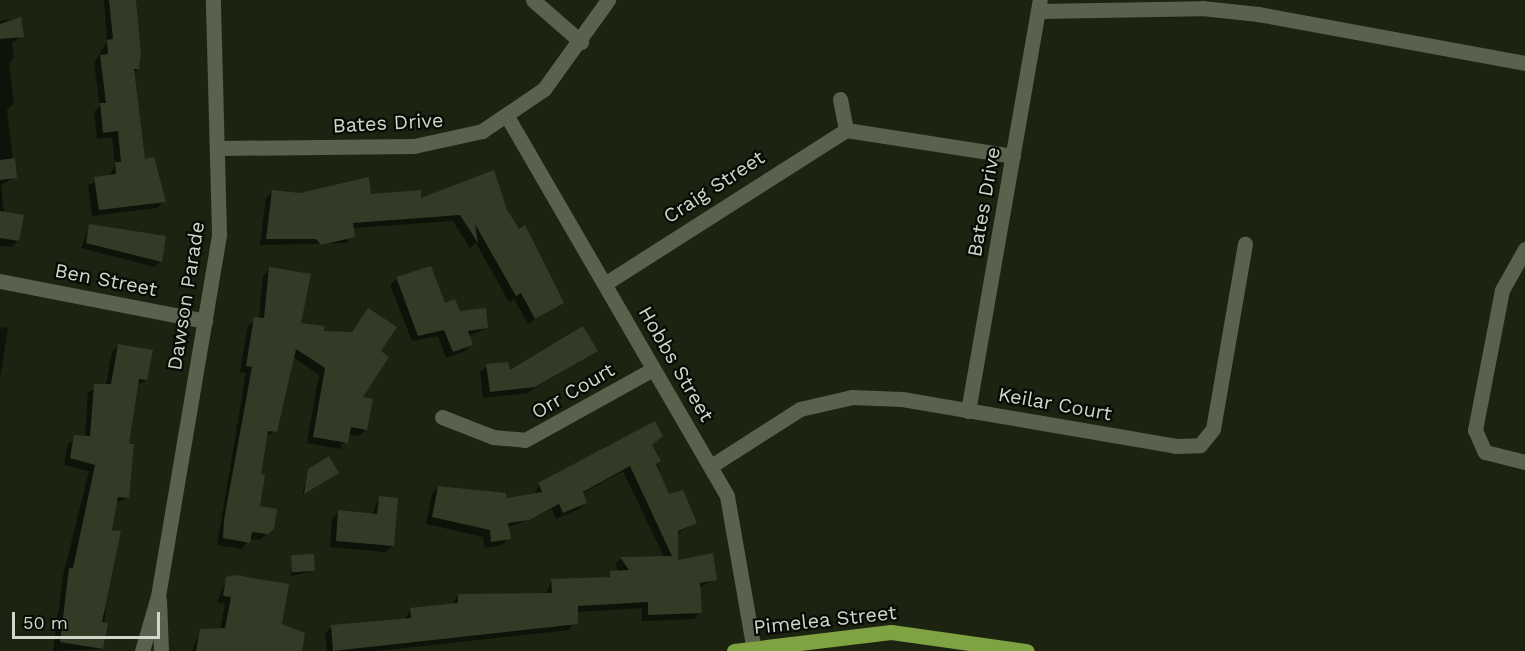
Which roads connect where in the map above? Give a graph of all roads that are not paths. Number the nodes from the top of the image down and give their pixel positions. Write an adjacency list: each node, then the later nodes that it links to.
1 (213, 0): 10 (street, Dawson Parade)
2 (533, 0): 5 (street)
3 (608, 0): 5 (street, Bates Drive)
4 (1039, 5): 6 (street); 11 (street, Bates Drive)
5 (581, 42): 8 (street, Bates Drive)
6 (1525, 63)
7 (840, 99): 9 (street)
8 (508, 118): 10 (street, Bates Drive); 15 (street, Hobbs Street)
9 (846, 130): 11 (street); 15 (street, Craig Street)
10 (218, 148): 16 (street, Dawson Parade)
11 (1013, 156): 18 (street, Bates Drive)
12 (1245, 244): 18 (street, Keilar Court)
13 (1525, 251): 20 (street)
14 (0, 281): 16 (street, Ben Street)
15 (606, 283): 17 (street, Hobbs Street)
16 (205, 321): 22 (street, Dawson Parade)
17 (653, 369): 19 (street, Orr Court); 21 (street, Hobbs Street)
18 (968, 411): 21 (street, Keilar Court)
19 (442, 417)
20 (1525, 462)
21 (711, 466): 23 (street, Hobbs Street)
22 (158, 596): 24 (street, Dawson Parade); 25 (street, Dawson Parade)
23 (754, 650): 26 (main road, Pimelea Street); 27 (main road, Pimelea Street)
24 (142, 651)
25 (161, 651)
26 (734, 651)
27 (1027, 651)

